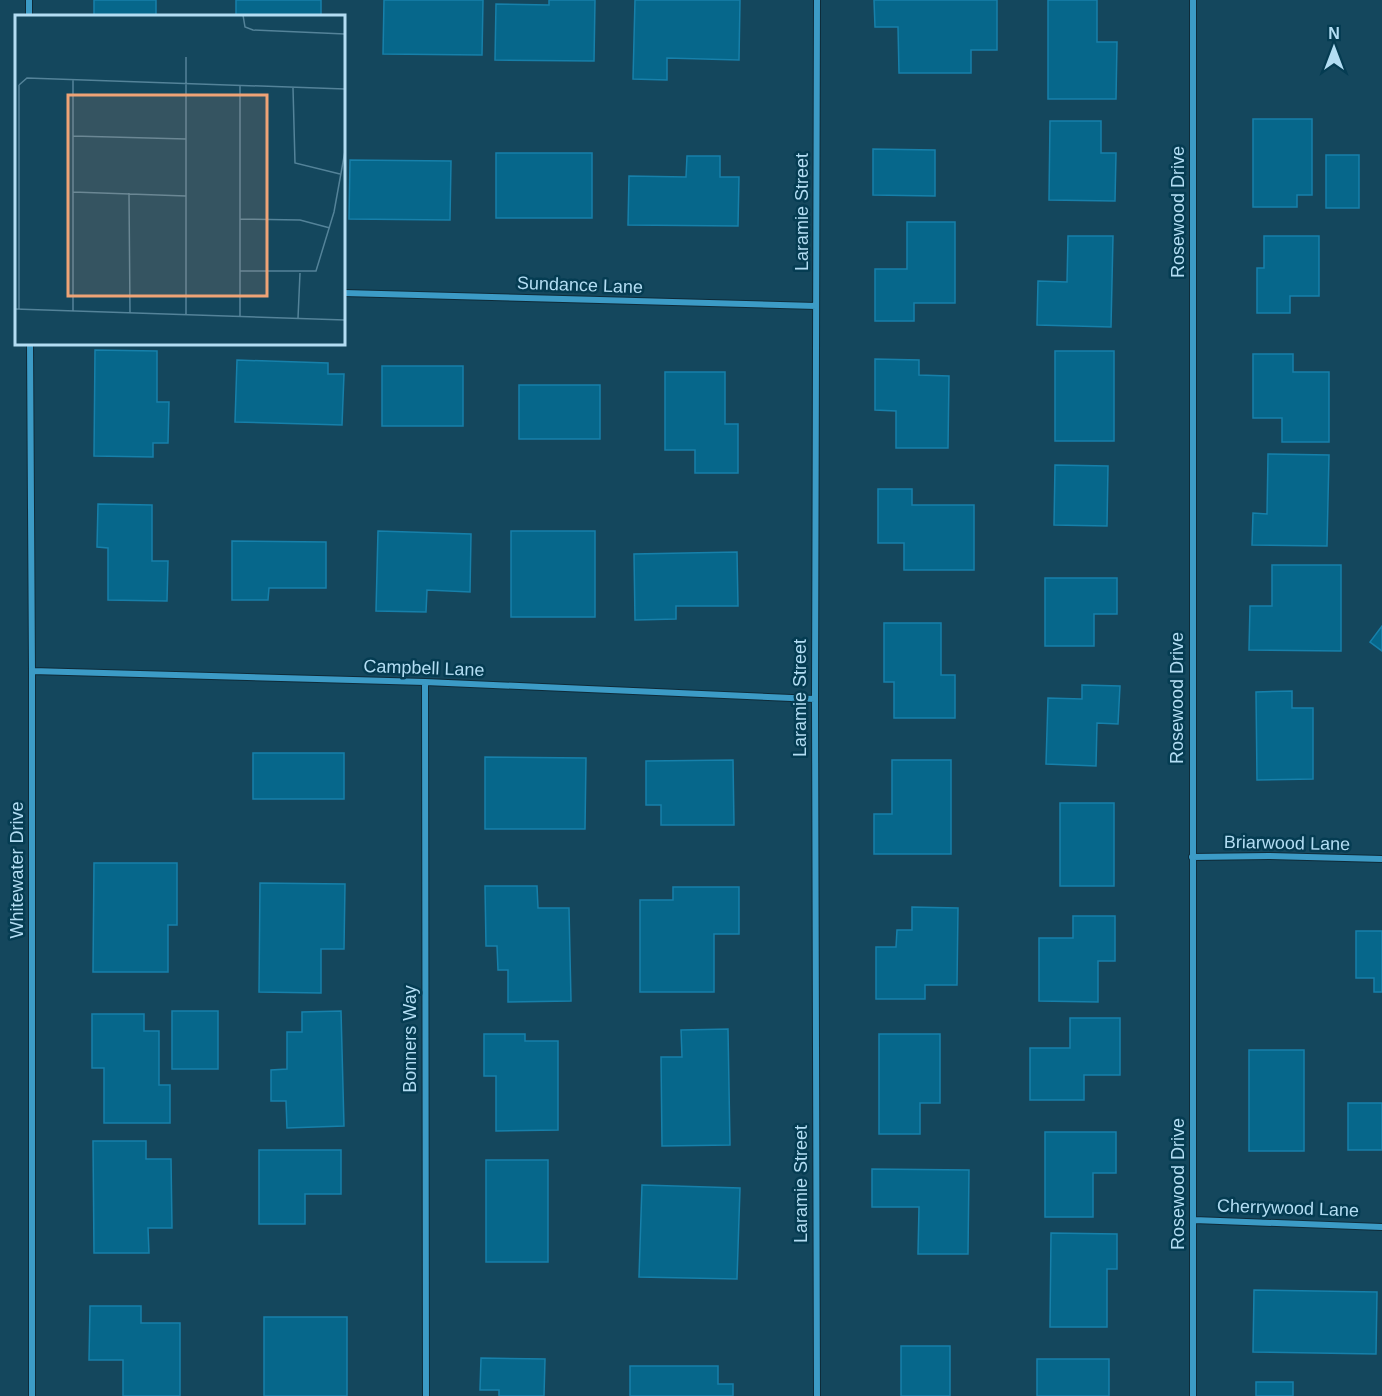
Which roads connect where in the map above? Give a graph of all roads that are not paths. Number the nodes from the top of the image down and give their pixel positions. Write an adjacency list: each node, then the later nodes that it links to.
1 (29, 0): 4 (street)
2 (817, 0): 6 (street, Laramie Street)
3 (1193, 0): 11 (street, Rosewood Drive)
4 (30, 15)
5 (345, 293): 6 (street, Sundance Lane)
6 (816, 306): 10 (street, Laramie Street)
7 (30, 345): 8 (street, Whitewater Drive)
8 (32, 671): 9 (street, Campbell Lane); 15 (street, Whitewater Drive)
9 (425, 682): 10 (street, Campbell Lane); 16 (street, Bonners Way)
10 (815, 699): 17 (street, Laramie Street)
11 (1192, 857): 12 (street, Briarwood Lane); 13 (street, Rosewood Drive)
12 (1382, 859)
13 (1194, 1220): 14 (street, Cherrywood Lane); 18 (street, Rosewood Drive)
14 (1382, 1227)
15 (32, 1396)
16 (426, 1396)
17 (817, 1396)
18 (1193, 1396)

